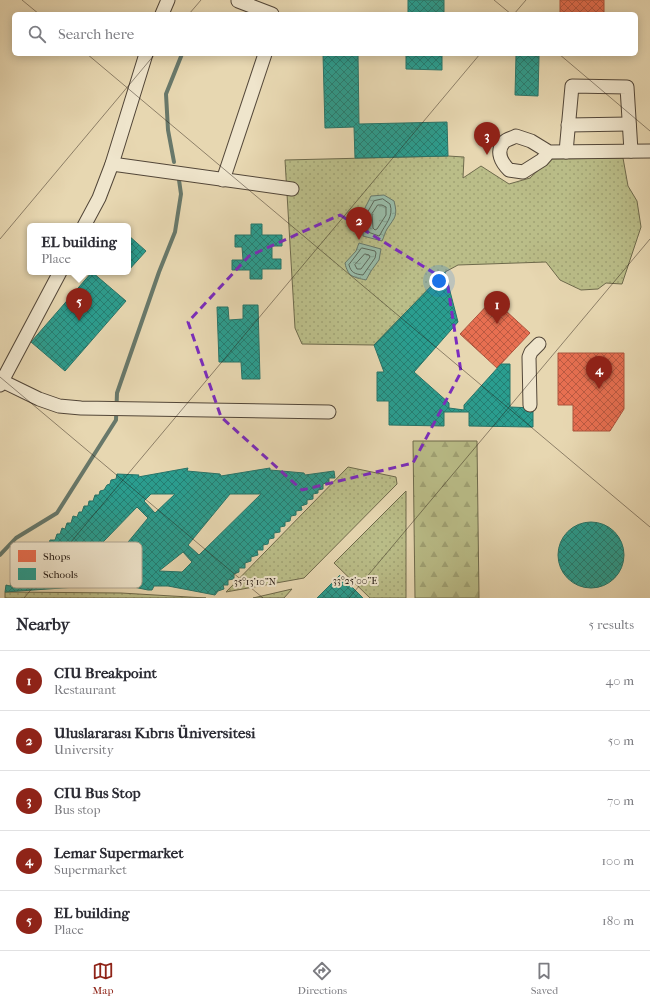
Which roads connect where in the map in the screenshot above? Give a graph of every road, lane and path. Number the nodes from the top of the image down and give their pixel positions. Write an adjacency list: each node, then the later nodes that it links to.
1 (168, 0): 3 (street)
2 (238, 1): 4 (street)
3 (163, 12)
4 (267, 12)
5 (145, 56): 13 (street)
6 (264, 56): 14 (street)
7 (629, 124): 8 (street); 8 (street); 12 (street)
8 (568, 125): 11 (street)
9 (650, 151): 12 (street)
10 (549, 152): 11 (street)
11 (566, 152): 12 (street)
12 (631, 152)
13 (112, 164): 14 (street); 16 (street)
14 (223, 180): 15 (street)
15 (292, 189)
16 (86, 223)
17 (58, 275): 19 (street)
18 (539, 344): 20 (street)
19 (1, 383): 21 (street)
20 (530, 405)
21 (330, 412)

